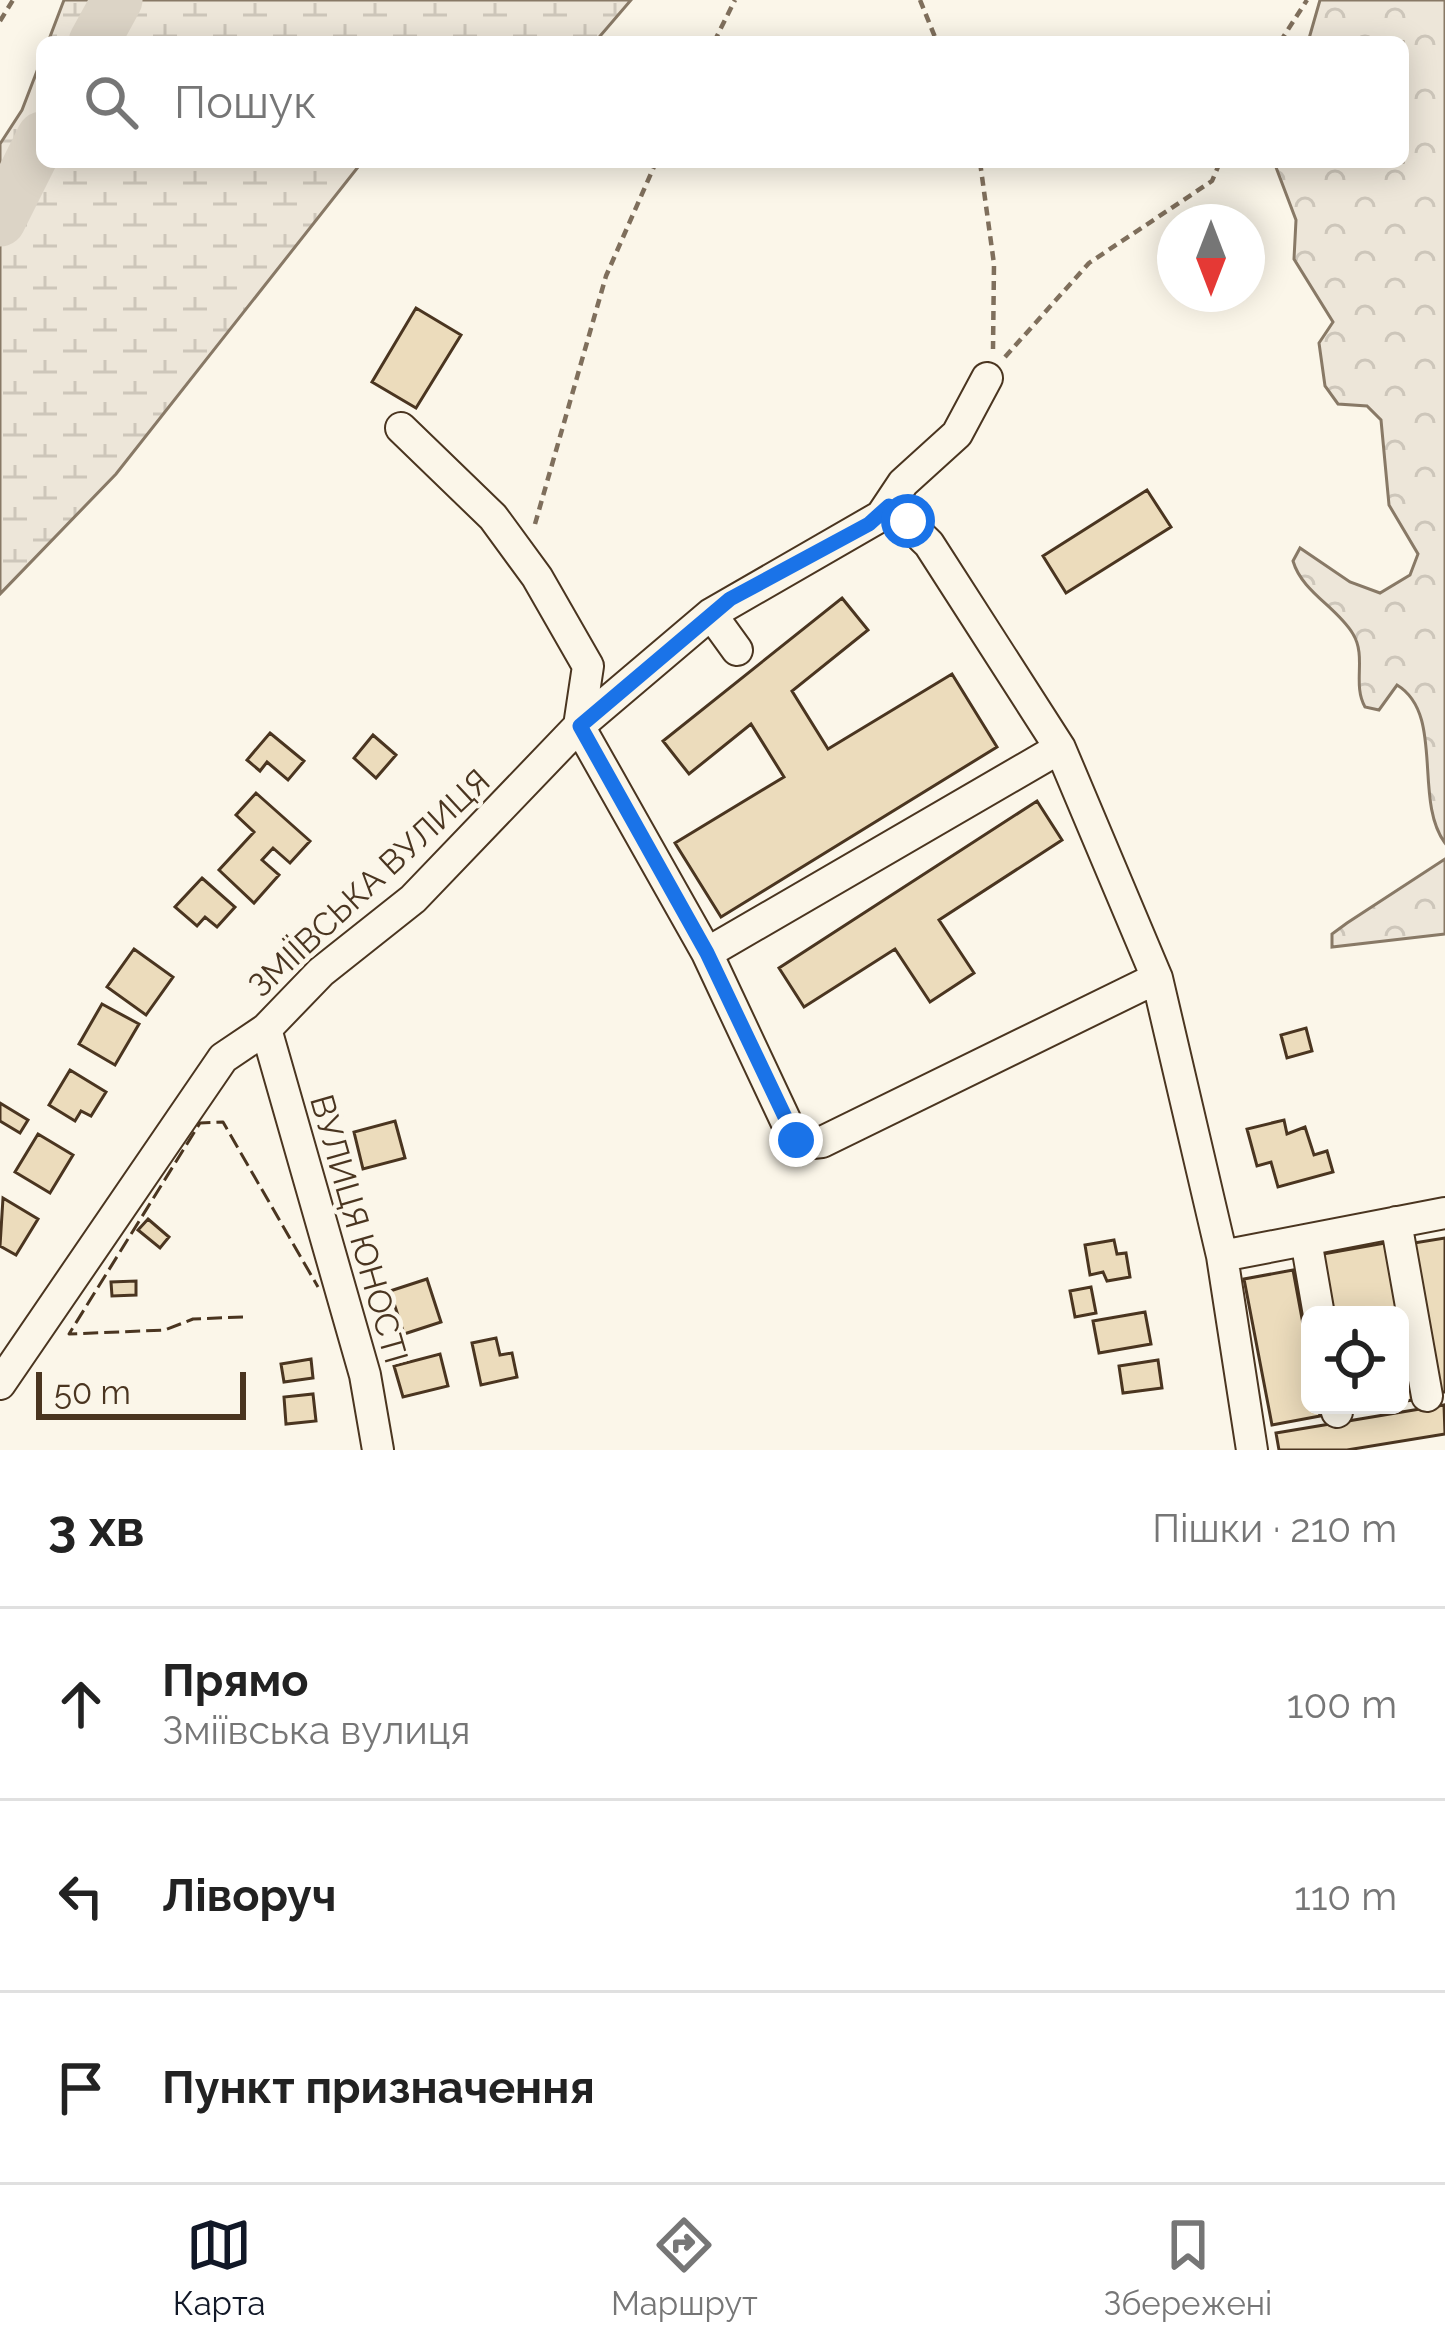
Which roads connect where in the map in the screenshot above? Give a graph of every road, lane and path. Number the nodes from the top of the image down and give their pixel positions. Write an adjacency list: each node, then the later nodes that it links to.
1 (13, 0): 5 (path)
2 (735, 0): 6 (path)
3 (920, 0): 7 (path)
4 (1307, 0): 8 (path)
5 (0, 21)
6 (717, 36)
7 (935, 36)
8 (1284, 36)
9 (653, 168): 15 (path)
10 (981, 168): 12 (path)
11 (1217, 168): 12 (path)
12 (987, 378): 14 (street, ЗМІЇВСЬКА ВУЛИЦЯ)
13 (401, 428): 18 (street)
14 (889, 506): 16 (street, ЗМІЇВСЬКА ВУЛИЦЯ); 19 (street)
15 (534, 528)
16 (711, 614): 17 (street); 18 (street, ЗМІЇВСЬКА ВУЛИЦЯ)
17 (737, 650)
18 (580, 726): 20 (street); 22 (street, ЗМІЇВСЬКА ВУЛИЦЯ)
19 (1060, 748): 20 (street); 21 (street)
20 (707, 953): 21 (street)
21 (1157, 979): 26 (street)
22 (266, 1029): 28 (street, ЗМІЇВСЬКА ВУЛИЦЯ); 30 (street, ВУЛИЦЯ ЮНОСТІ)
23 (1445, 1213): 24 (street)
24 (1396, 1222): 25 (street); 29 (street)
25 (1306, 1240): 26 (street); 27 (street)
26 (1222, 1256): 31 (street)
27 (1317, 1306)
28 (0, 1384)
29 (1427, 1396)
30 (378, 1450)
31 (1252, 1450)

